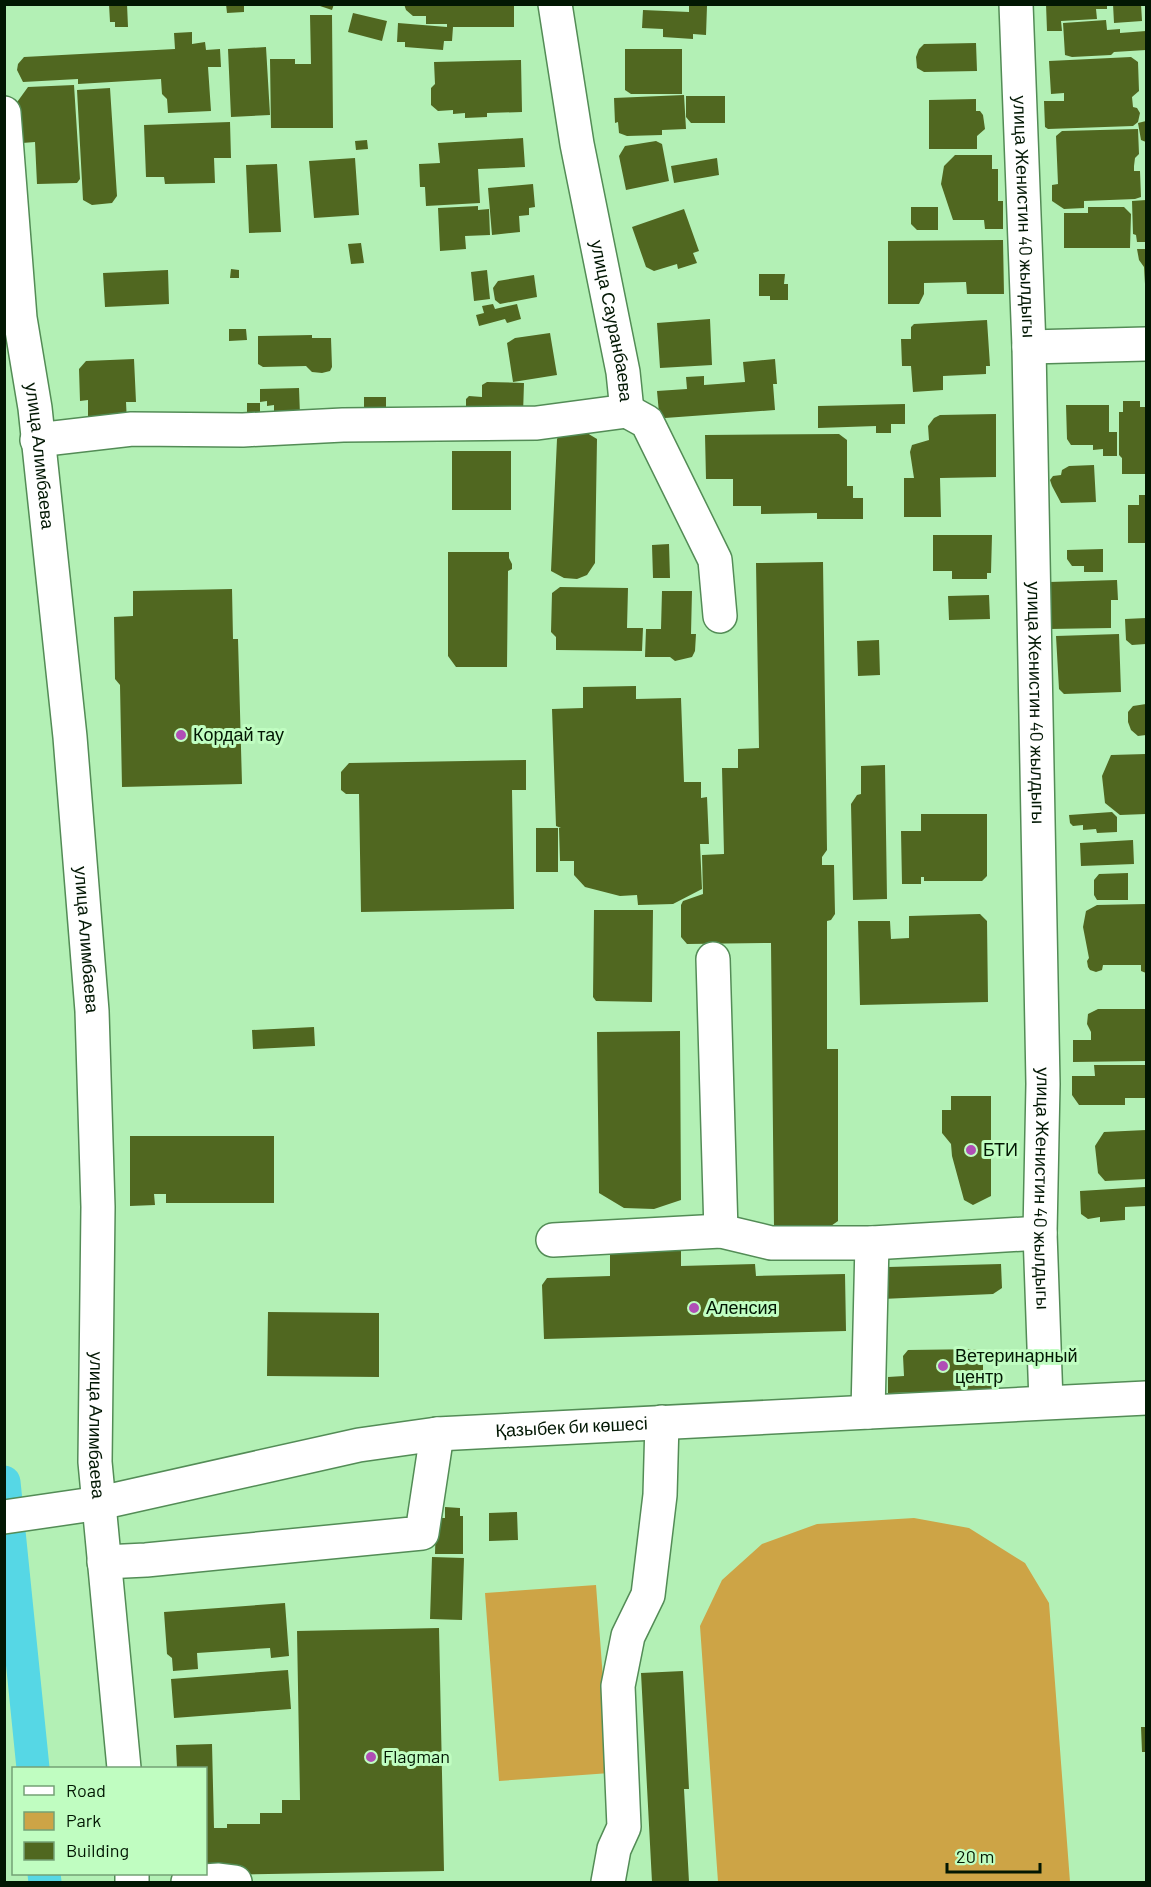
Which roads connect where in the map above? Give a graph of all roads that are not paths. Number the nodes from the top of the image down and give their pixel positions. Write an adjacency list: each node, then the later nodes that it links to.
1 (555, 4): 6 (street, улица Сауранбаева)
2 (1016, 4): 5 (street, улица Женистин 40 жылдыгы)
3 (4, 112): 7 (street, улица Алимбаева)
4 (1146, 344): 5 (street)
5 (1029, 347): 11 (street, улица Женистин 40 жылдыгы)
6 (627, 411): 7 (street); 8 (street, улица Сауранбаева)
7 (37, 441): 19 (street, улица Алимбаева)
8 (720, 616)
9 (713, 959): 10 (street)
10 (721, 1231): 12 (street); 13 (street)
11 (1040, 1233): 13 (street); 15 (street, улица Женистин 40 жылдыгы)
12 (553, 1240)
13 (872, 1243): 16 (street)
14 (1146, 1398): 15 (street, Қазыбек би көшесі)
15 (1046, 1402): 16 (street, Қазыбек би көшесі)
16 (868, 1412): 17 (street, Қазыбек би көшесі)
17 (662, 1422): 18 (street, Қазыбек би көшесі); 25 (street)
18 (437, 1434): 19 (street, Қазыбек би көшесі); 21 (street)
19 (100, 1503): 20 (street, Қазыбек би көшесі); 21 (street, улица Алимбаева)
20 (4, 1517)
21 (104, 1562): 22 (street, улица Алимбаева)
22 (124, 1767)
23 (188, 1882): 24 (street)
24 (236, 1882)
25 (608, 1882)

